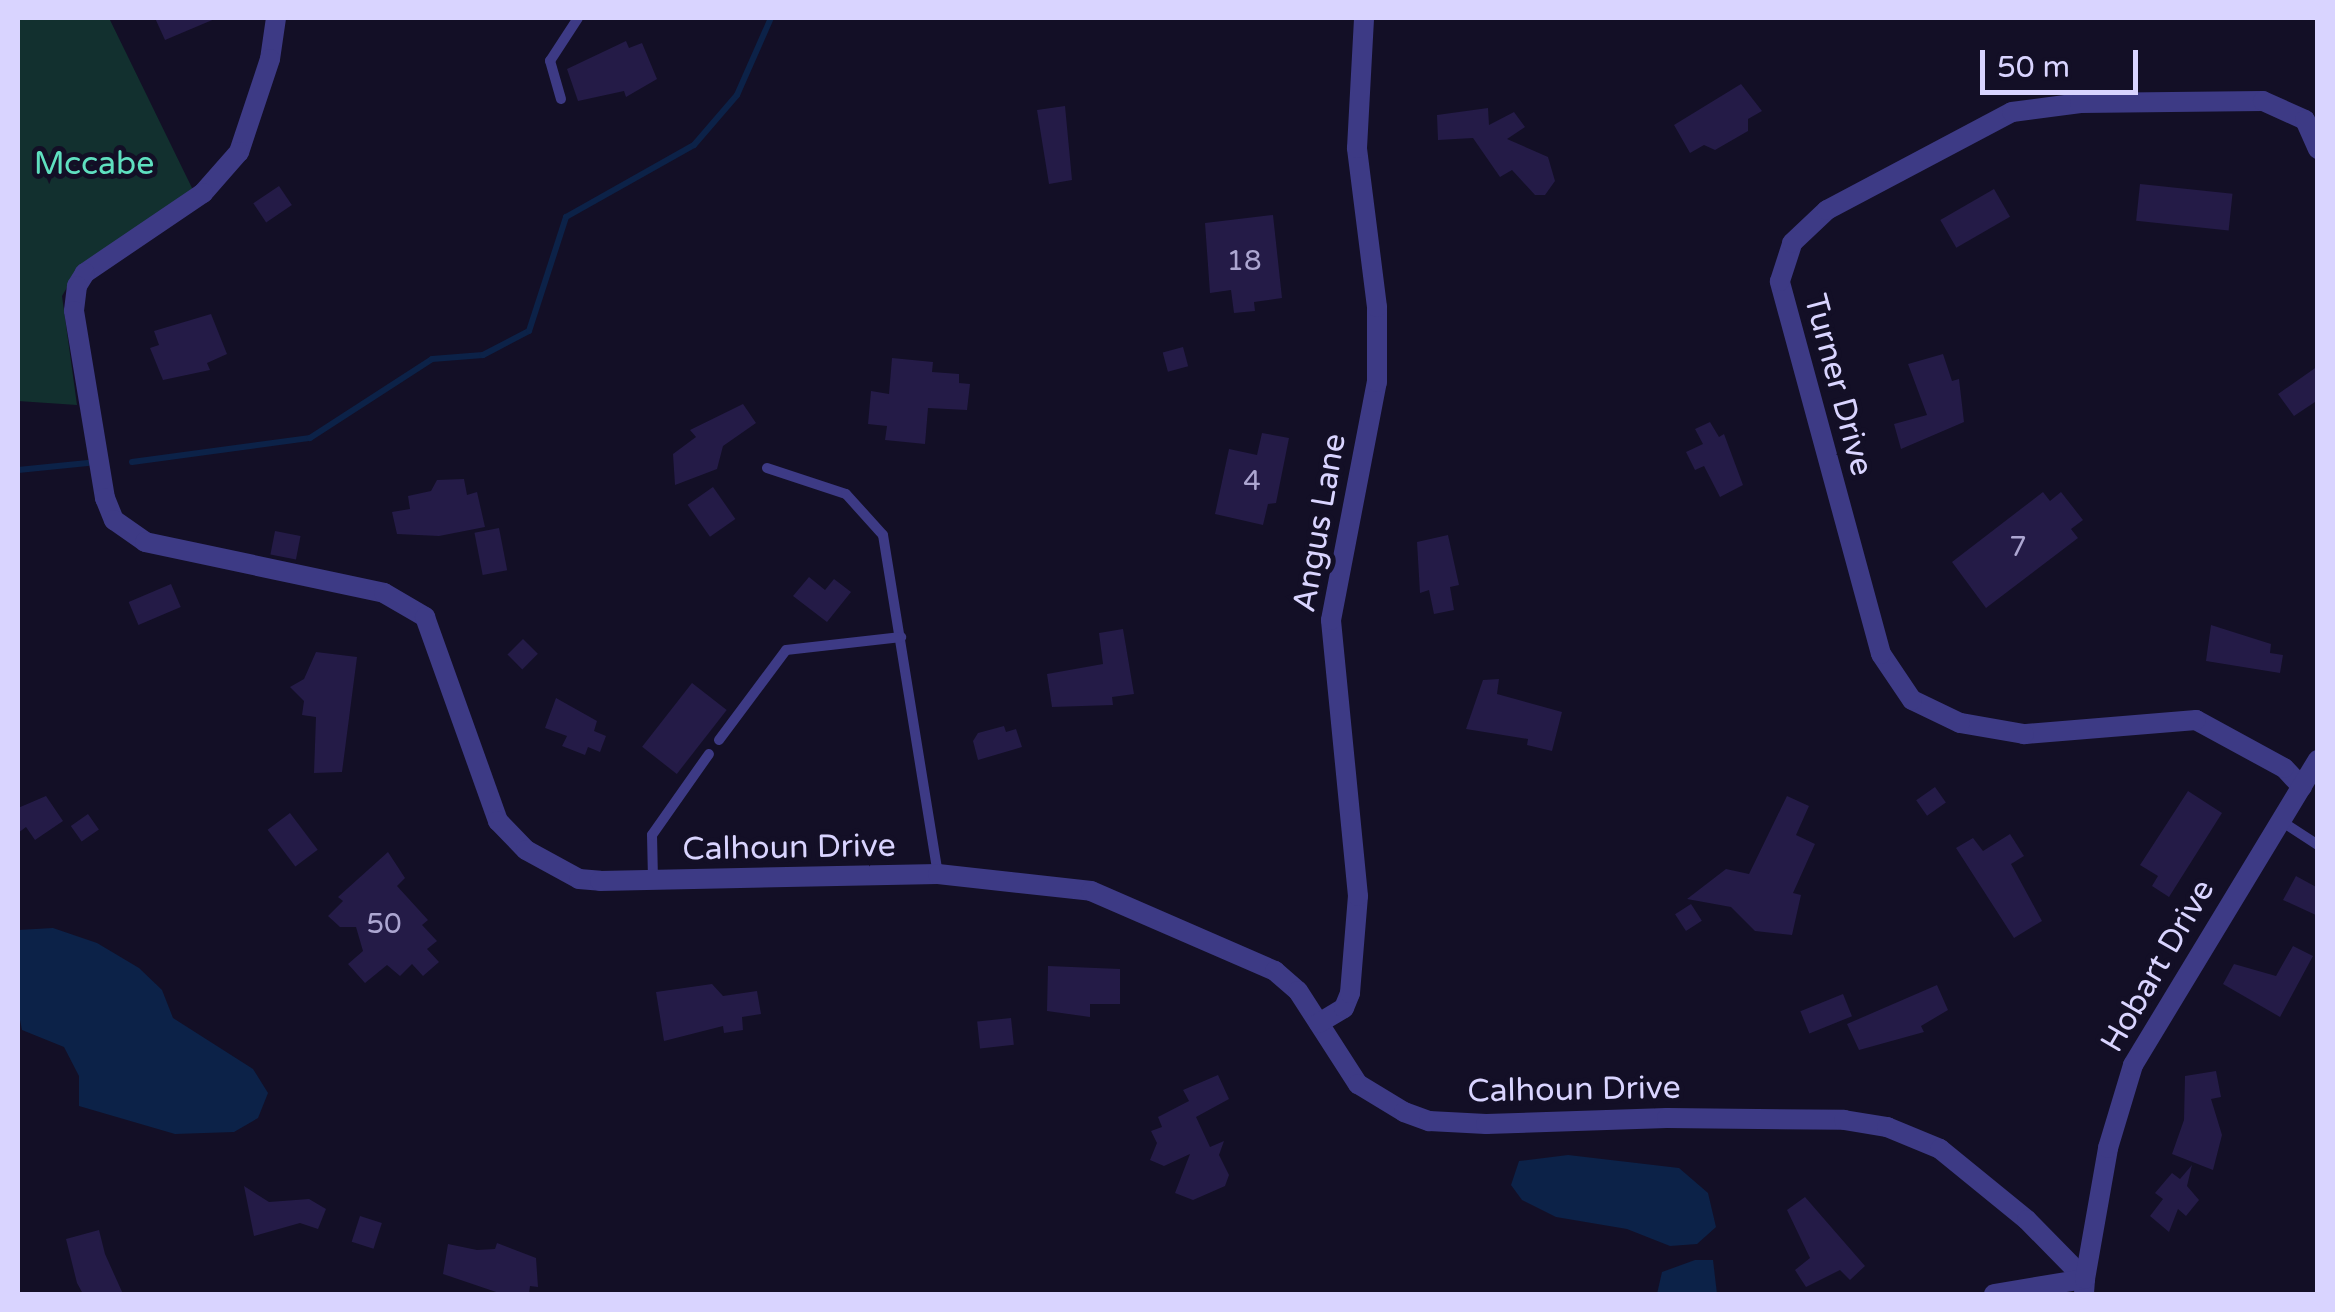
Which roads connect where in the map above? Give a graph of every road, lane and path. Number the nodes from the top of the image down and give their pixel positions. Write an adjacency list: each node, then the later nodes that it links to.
1 (276, 18): 15 (street, Calhoun Drive)
2 (578, 18): 4 (lane)
3 (1364, 18): 16 (street, Angus Lane)
4 (561, 99)
5 (2318, 150): 11 (street, Turner Drive)
6 (767, 468): 7 (lane)
7 (901, 637): 8 (lane); 14 (lane)
8 (720, 740)
9 (709, 754): 15 (lane)
10 (2318, 760): 11 (street, Hobart Drive)
11 (2302, 787): 12 (street, Hobart Drive)
12 (2280, 820): 13 (lane); 17 (street, Hobart Drive)
13 (2318, 845)
14 (938, 874): 15 (street, Calhoun Drive); 16 (street, Calhoun Drive)
15 (653, 880)
16 (1319, 1022): 17 (street, Calhoun Drive)
17 (2084, 1287): 18 (street)
18 (1994, 1294)

